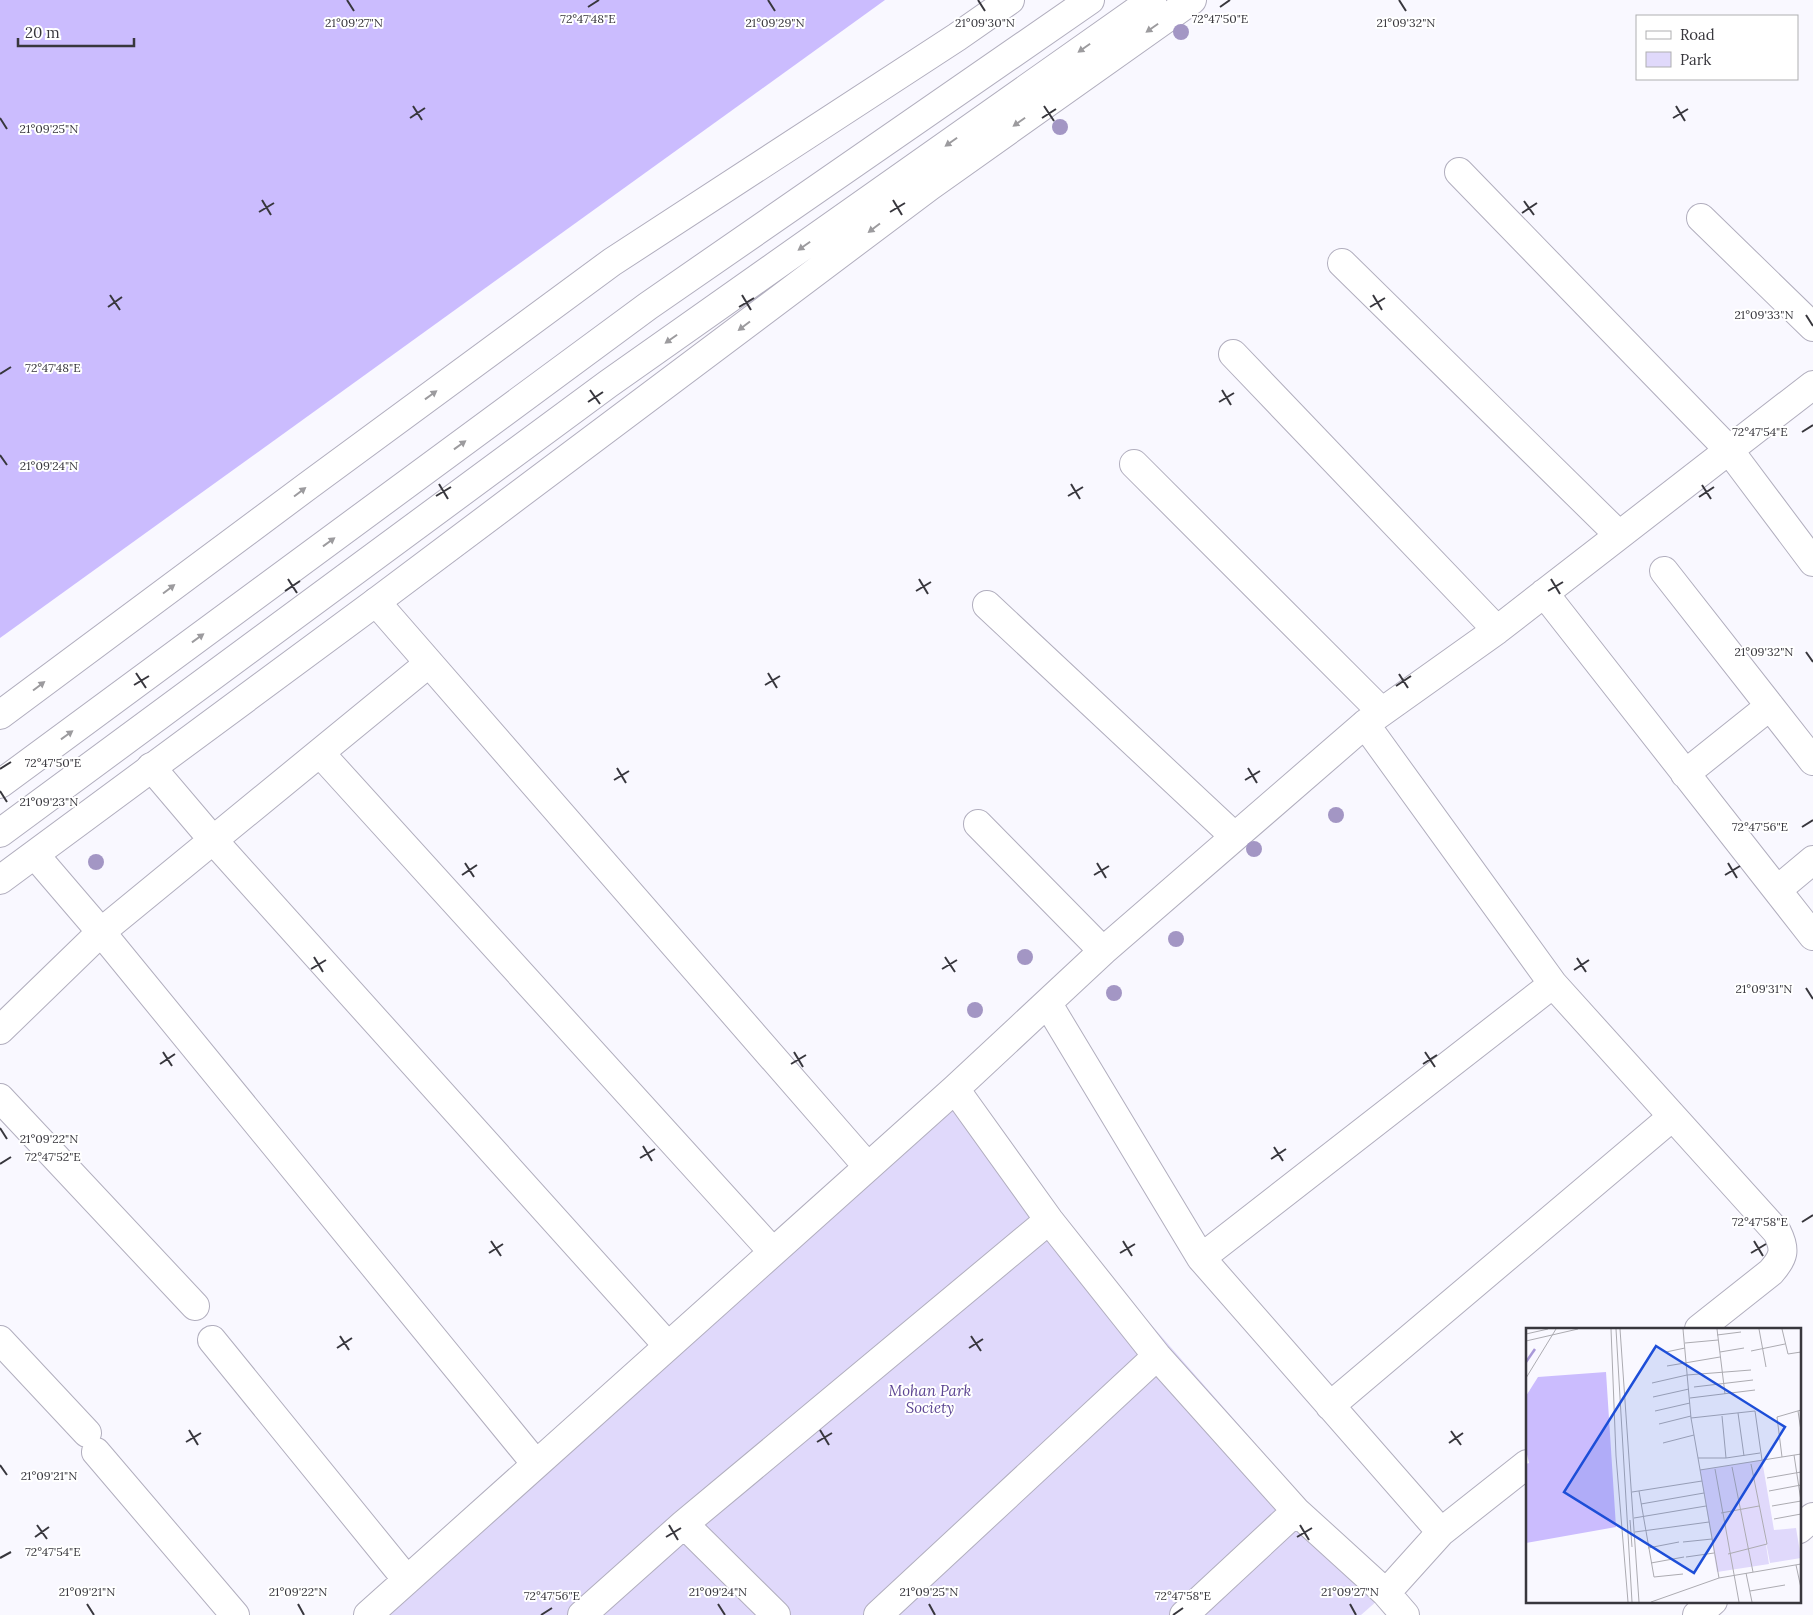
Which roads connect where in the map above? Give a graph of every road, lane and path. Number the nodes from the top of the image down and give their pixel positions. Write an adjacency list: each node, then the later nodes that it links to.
1 (1010, 0): 24 (street, one-way to 1)
2 (1090, 0): 5 (street)
3 (1152, 0): 6 (street, one-way to 6)
4 (1192, 0): 19 (street, one-way to 19)
5 (974, 80): 6 (street); 30 (street, one-way to 5)
6 (996, 110): 32 (street, one-way to 32)
7 (1459, 172): 13 (street)
8 (1701, 218): 10 (street)
9 (1342, 263): 15 (street)
10 (1813, 327)
11 (1233, 354): 21 (street)
12 (1813, 385): 13 (street)
13 (1729, 450): 15 (street); 16 (street)
14 (1134, 464): 25 (street)
15 (1618, 535): 18 (street)
16 (1813, 562)
17 (1664, 571): 23 (street)
18 (1544, 594): 21 (street); 29 (street)
19 (376, 602): 22 (street); 28 (street)
20 (987, 605): 33 (street)
21 (1497, 630): 25 (street)
22 (428, 664): 26 (street); 48 (street)
23 (1770, 706): 27 (street); 29 (street)
24 (0, 715)
25 (1373, 718): 33 (street); 42 (street)
26 (320, 753): 34 (street); 50 (street)
27 (1813, 761)
28 (151, 766): 34 (street); 35 (street)
29 (1685, 774): 38 (street)
30 (0, 784)
31 (978, 824): 41 (street)
32 (0, 833)
33 (1234, 836): 41 (street)
34 (212, 840): 39 (street); 56 (street)
35 (34, 855): 37 (street); 39 (street)
36 (1813, 860): 38 (street)
37 (0, 880)
38 (1776, 890): 40 (street)
39 (101, 932): 44 (street); 59 (street)
40 (1813, 936)
41 (1103, 951): 43 (street)
42 (1553, 984): 47 (street); 51 (street)
43 (1048, 1004): 45 (street); 51 (street)
44 (0, 1030)
45 (955, 1089): 48 (street); 49 (street)
46 (0, 1098): 52 (street)
47 (1672, 1116): 53 (street); 58 (street)
48 (868, 1167): 50 (street)
49 (1049, 1220): 57 (street); 63 (street)
50 (773, 1252): 56 (street)
51 (1201, 1258): 58 (street)
52 (195, 1306)
53 (1700, 1328)
54 (0, 1340): 69 (street)
55 (212, 1340): 66 (street)
56 (668, 1346): 59 (street)
57 (1158, 1356): 61 (street); 73 (street)
58 (1330, 1406): 65 (street)
59 (536, 1464): 66 (street)
60 (1526, 1465): 65 (street)
61 (1296, 1511): 67 (street); 74 (street)
62 (1813, 1517): 64 (street)
63 (684, 1524): 71 (street); 72 (street)
64 (1800, 1528)
65 (1441, 1532): 67 (street)
66 (407, 1580): 70 (street)
67 (1386, 1593): 75 (street)
68 (1712, 1602): 76 (street)
69 (235, 1615)
70 (368, 1615)
71 (582, 1615)
72 (776, 1615)
73 (878, 1615)
74 (1184, 1615)
75 (1404, 1615)
76 (1697, 1615)

